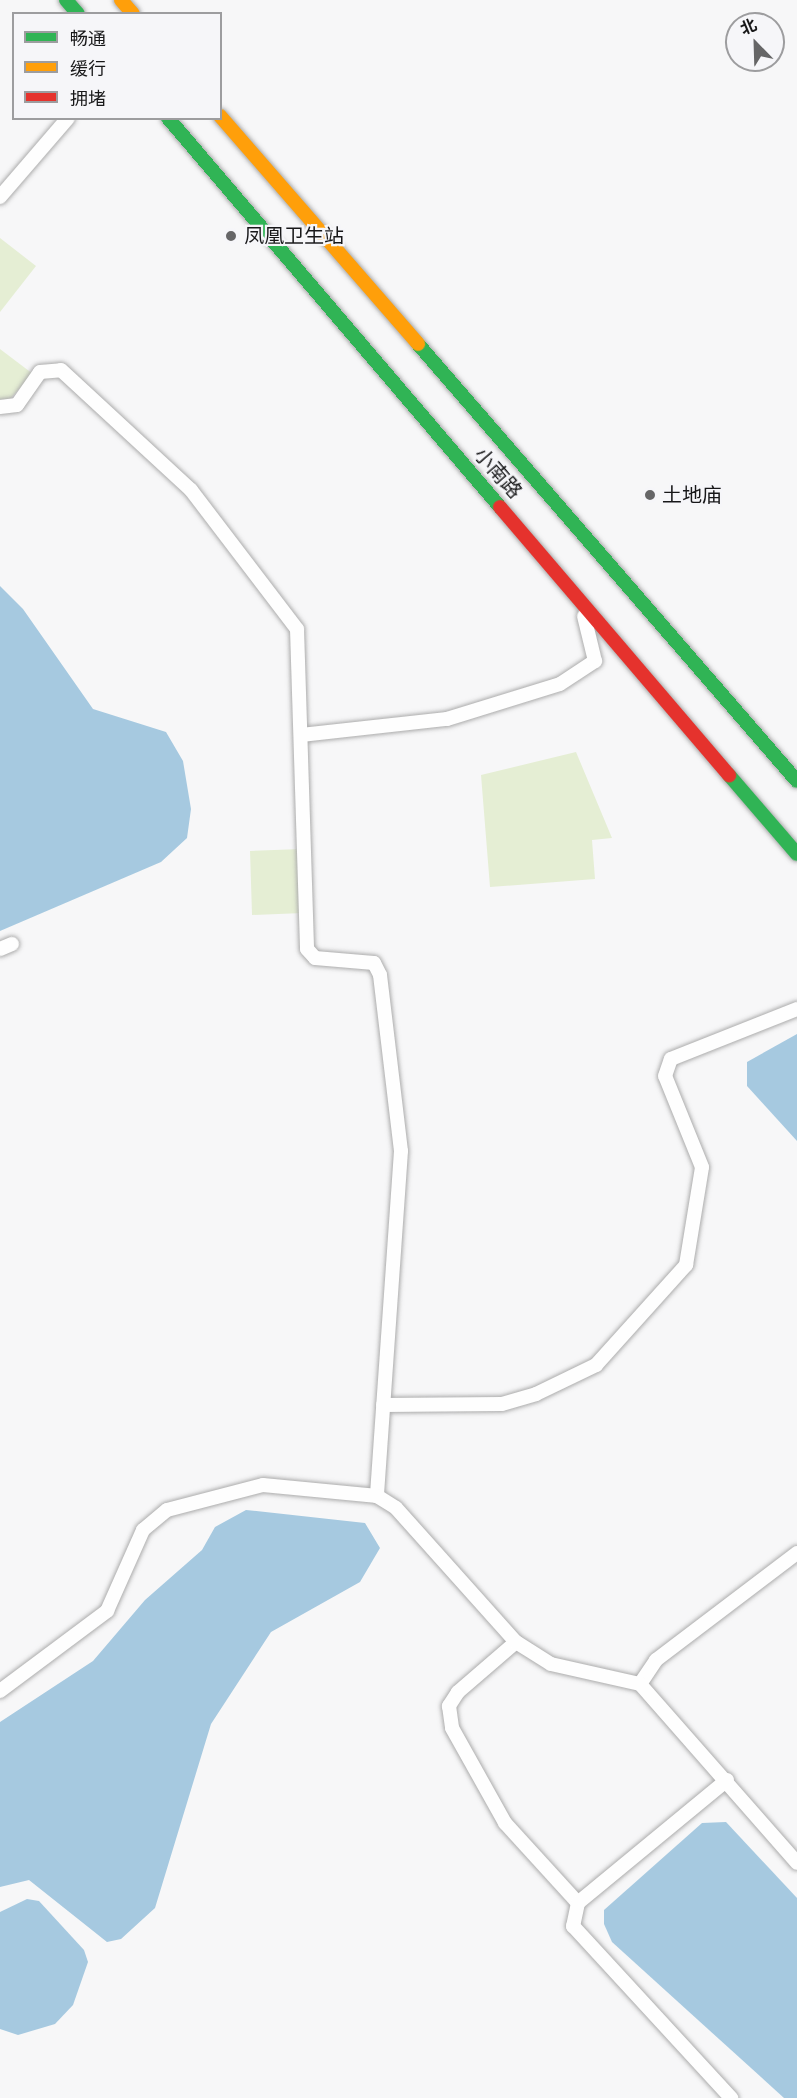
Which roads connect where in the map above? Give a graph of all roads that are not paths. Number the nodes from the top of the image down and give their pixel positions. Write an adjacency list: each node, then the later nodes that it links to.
1 (66, 0): 3 (main road)
2 (122, 0): 4 (main road)
3 (76, 12)
4 (131, 12)
5 (222, 118): 12 (main road, 小南路)
6 (66, 120): 8 (lane)
7 (170, 120): 10 (main road, 小南路)
8 (0, 197)
9 (0, 407): 11 (lane)
10 (588, 608): 11 (lane); 13 (main road, 小南路)
11 (302, 735): 15 (lane)
12 (797, 782)
13 (797, 854)
14 (797, 1009): 15 (lane)
15 (383, 1405): 16 (lane)
16 (377, 1496): 18 (lane); 20 (lane)
17 (797, 1553): 19 (lane)
18 (516, 1642): 19 (lane); 23 (lane)
19 (640, 1684): 21 (lane)
20 (0, 1691)
21 (727, 1780): 22 (lane); 23 (lane)
22 (797, 1863)
23 (578, 1903): 24 (lane)
24 (731, 2098)

